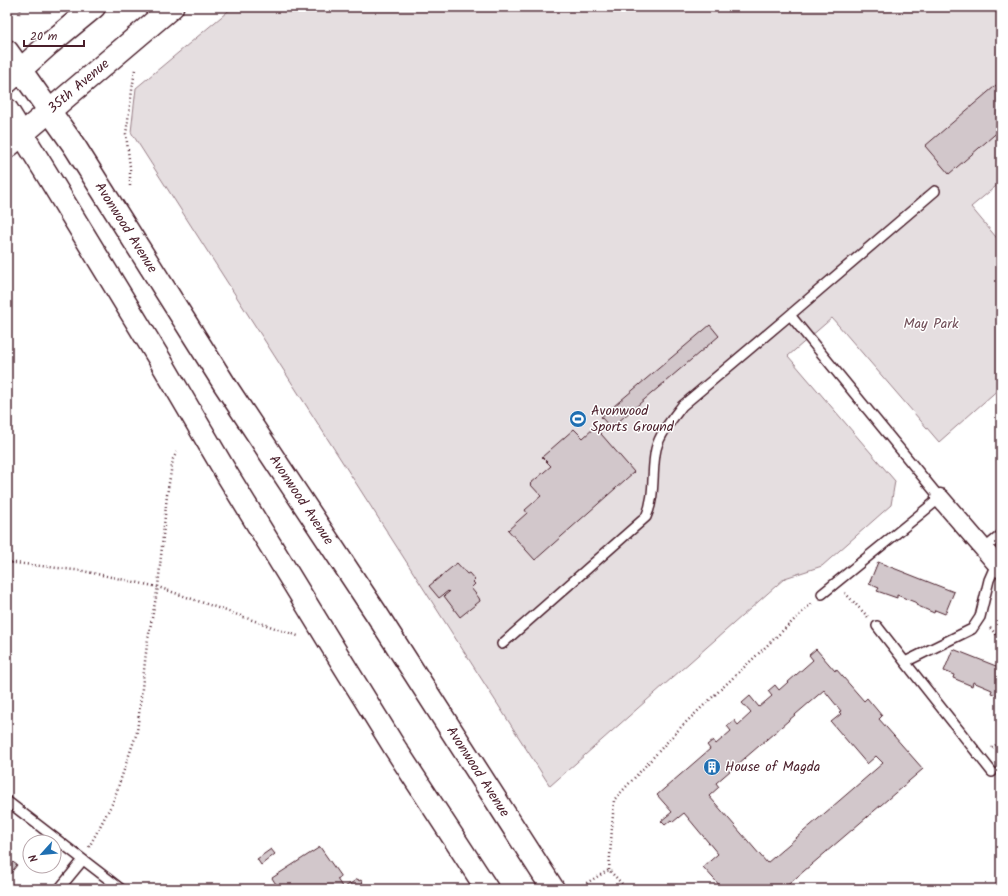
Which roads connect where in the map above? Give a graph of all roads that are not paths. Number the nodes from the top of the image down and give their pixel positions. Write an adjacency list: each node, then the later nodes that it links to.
1 (94, 7): 4 (main road)
2 (172, 7): 6 (main road, 35th Avenue)
3 (7, 51): 4 (main road, Avonwood Avenue)
4 (14, 76): 6 (main road, Avonwood Avenue)
5 (7, 110): 7 (main road)
6 (49, 110): 7 (main road, 35th Avenue); 24 (main road, Avonwood Avenue)
7 (14, 140): 23 (main road)
8 (934, 191): 9 (lane)
9 (790, 315): 10 (lane); 16 (lane)
10 (940, 498): 12 (street); 14 (lane)
11 (1001, 535): 12 (lane)
12 (984, 549): 13 (street)
13 (999, 567): 17 (lane)
14 (822, 594)
15 (877, 626): 17 (lane)
16 (502, 644)
17 (905, 662): 18 (lane)
18 (992, 772)
19 (7, 801): 20 (lane)
20 (83, 860): 21 (lane); 22 (lane)
21 (59, 889)
22 (121, 889)
23 (487, 889)
24 (553, 889)

